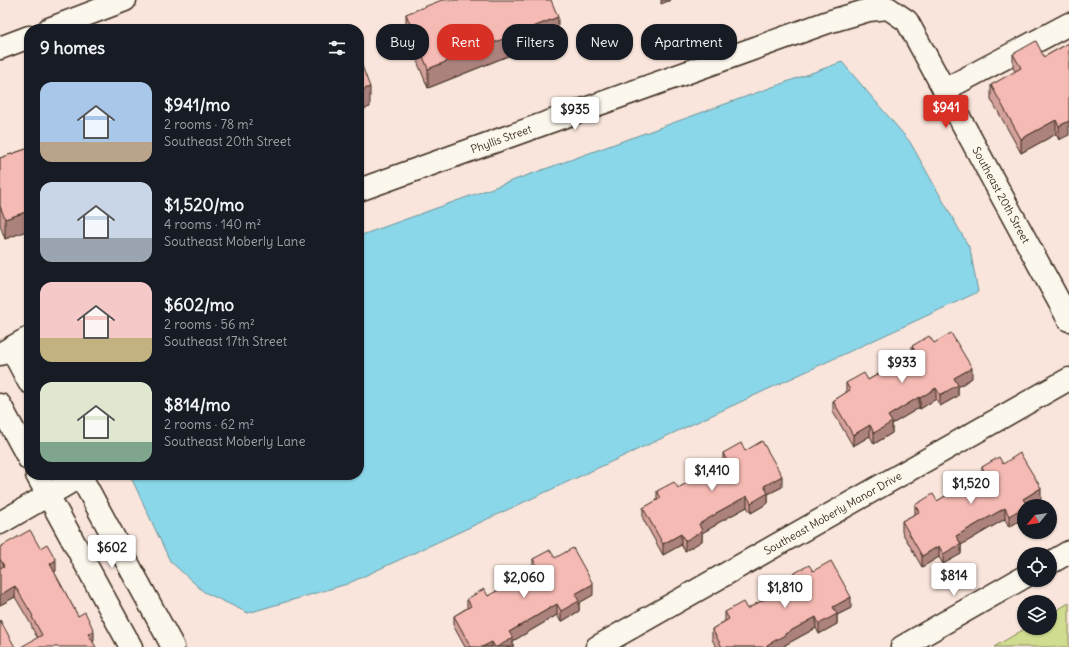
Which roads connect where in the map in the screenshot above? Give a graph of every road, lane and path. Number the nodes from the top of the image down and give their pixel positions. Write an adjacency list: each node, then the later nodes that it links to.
1 (124, 0): 2 (main road)
2 (62, 24)
3 (1069, 24): 7 (main road)
4 (24, 39): 6 (main road)
5 (779, 40): 7 (main road, Southeast 20th Street); 8 (main road, Phyllis Street)
6 (0, 48)
7 (944, 90): 9 (main road, Southeast 20th Street)
8 (364, 188)
9 (1069, 320)
10 (13, 347): 11 (main road)
11 (24, 371)
12 (1069, 378): 25 (main road, Southeast Moberly Manor Drive)
13 (0, 405): 14 (main road)
14 (24, 450)
15 (40, 480): 18 (main road)
16 (73, 480): 18 (main road)
17 (82, 480): 24 (main road)
18 (48, 495): 19 (main road); 23 (main road)
19 (0, 523)
20 (1069, 552): 21 (main road)
21 (1057, 558)
22 (1017, 581): 26 (main road)
23 (131, 647)
24 (173, 647)
25 (597, 647)
26 (902, 647)

